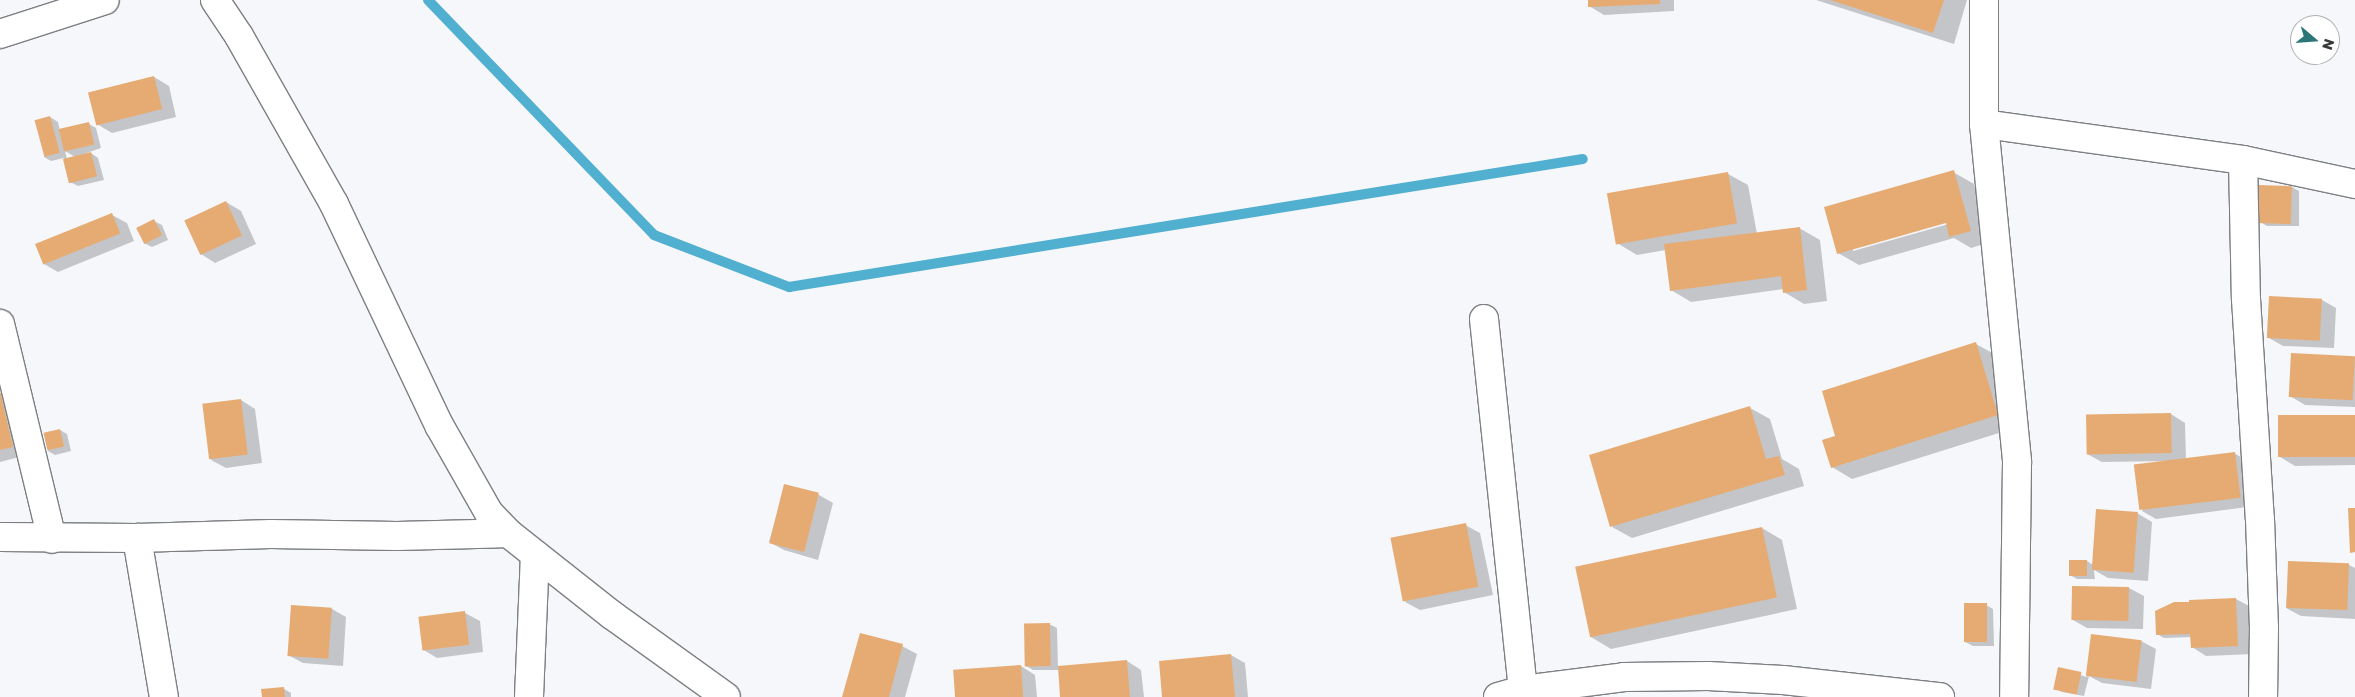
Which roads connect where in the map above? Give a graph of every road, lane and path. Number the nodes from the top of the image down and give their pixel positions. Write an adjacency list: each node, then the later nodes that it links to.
1 (104, 0): 4 (street)
2 (215, 0): 10 (street)
3 (1984, 0): 5 (street)
4 (0, 34)
5 (1984, 124): 6 (street); 20 (street)
6 (2244, 160): 7 (street); 21 (street)
7 (2355, 184)
8 (1484, 319): 15 (street)
9 (0, 324): 13 (street)
10 (508, 533): 12 (street); 14 (street)
11 (0, 537): 13 (street)
12 (137, 538): 13 (street); 16 (street)
13 (52, 539)
14 (535, 555): 17 (street); 18 (street)
15 (1510, 694): 19 (street)
16 (164, 697)
17 (529, 697)
18 (726, 697)
19 (1940, 697)
20 (2014, 697)
21 (2263, 697)

